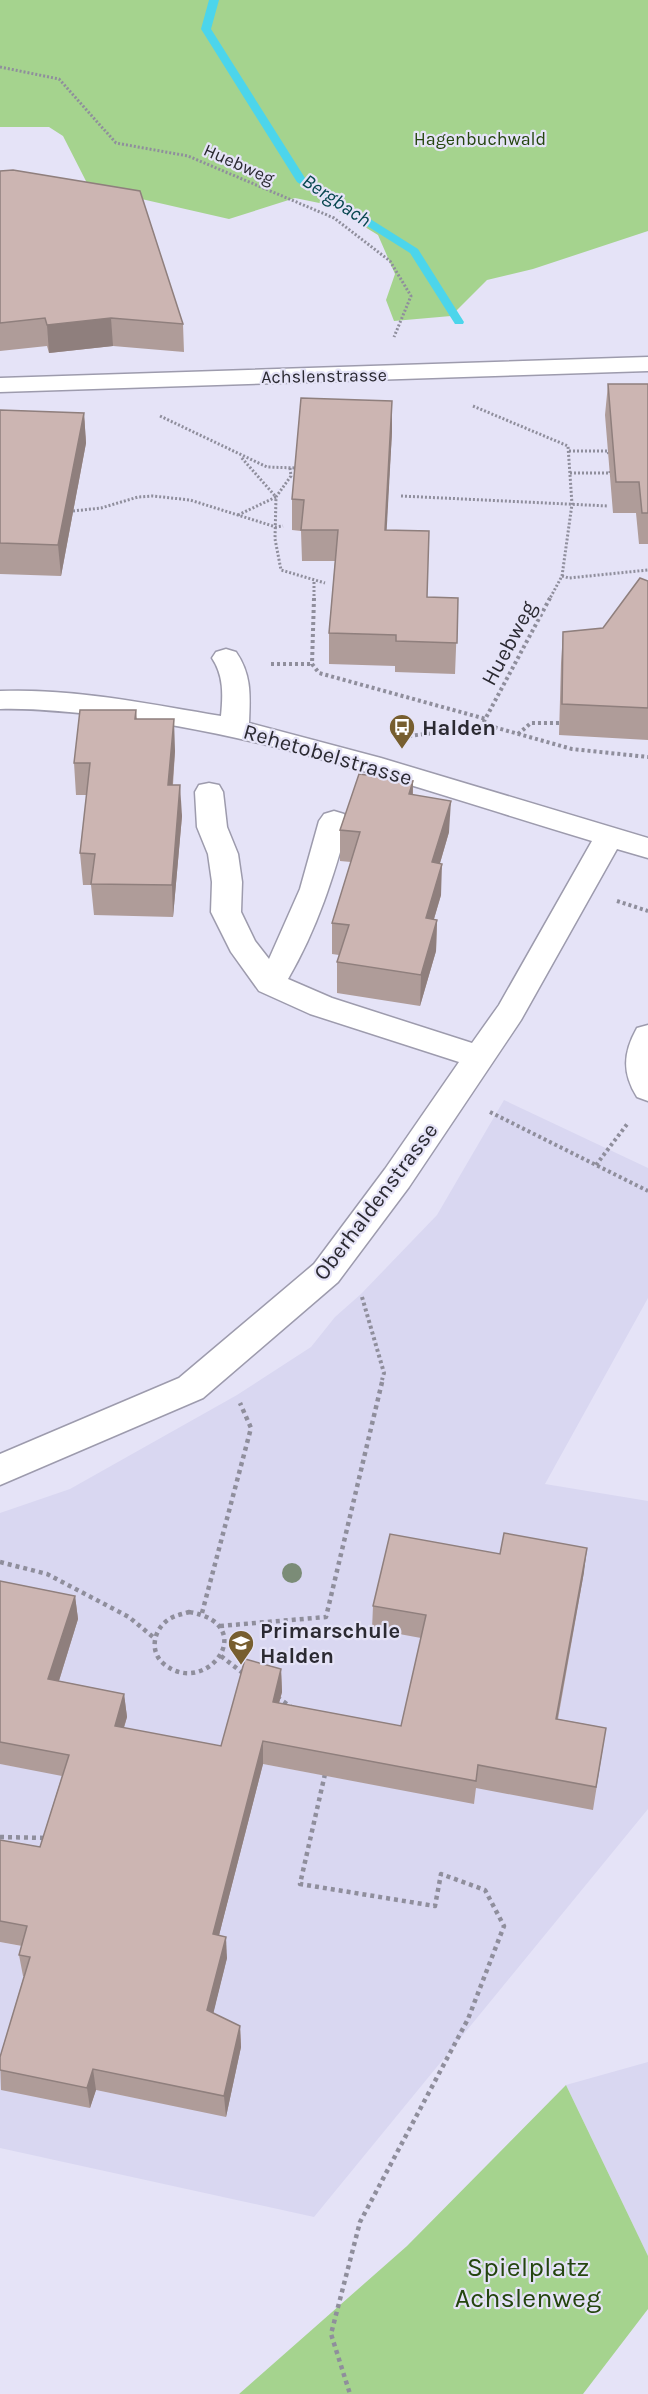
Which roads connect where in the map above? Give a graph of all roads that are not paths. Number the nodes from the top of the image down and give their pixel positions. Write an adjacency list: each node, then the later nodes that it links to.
1 (648, 364): 2 (street, Achslenstrasse)
2 (0, 386)
3 (226, 658): 5 (street)
4 (0, 700): 5 (street, Rehetobelstrasse)
5 (234, 728): 8 (street, Rehetobelstrasse)
6 (209, 792): 10 (street)
7 (334, 821): 10 (street)
8 (610, 836): 9 (street, Rehetobelstrasse); 12 (street, Oberhaldenstrasse)
9 (648, 848)
10 (270, 983): 12 (street)
11 (648, 1036): 13 (street)
12 (479, 1057): 14 (street, Oberhaldenstrasse)
13 (641, 1102)
14 (0, 1470)

